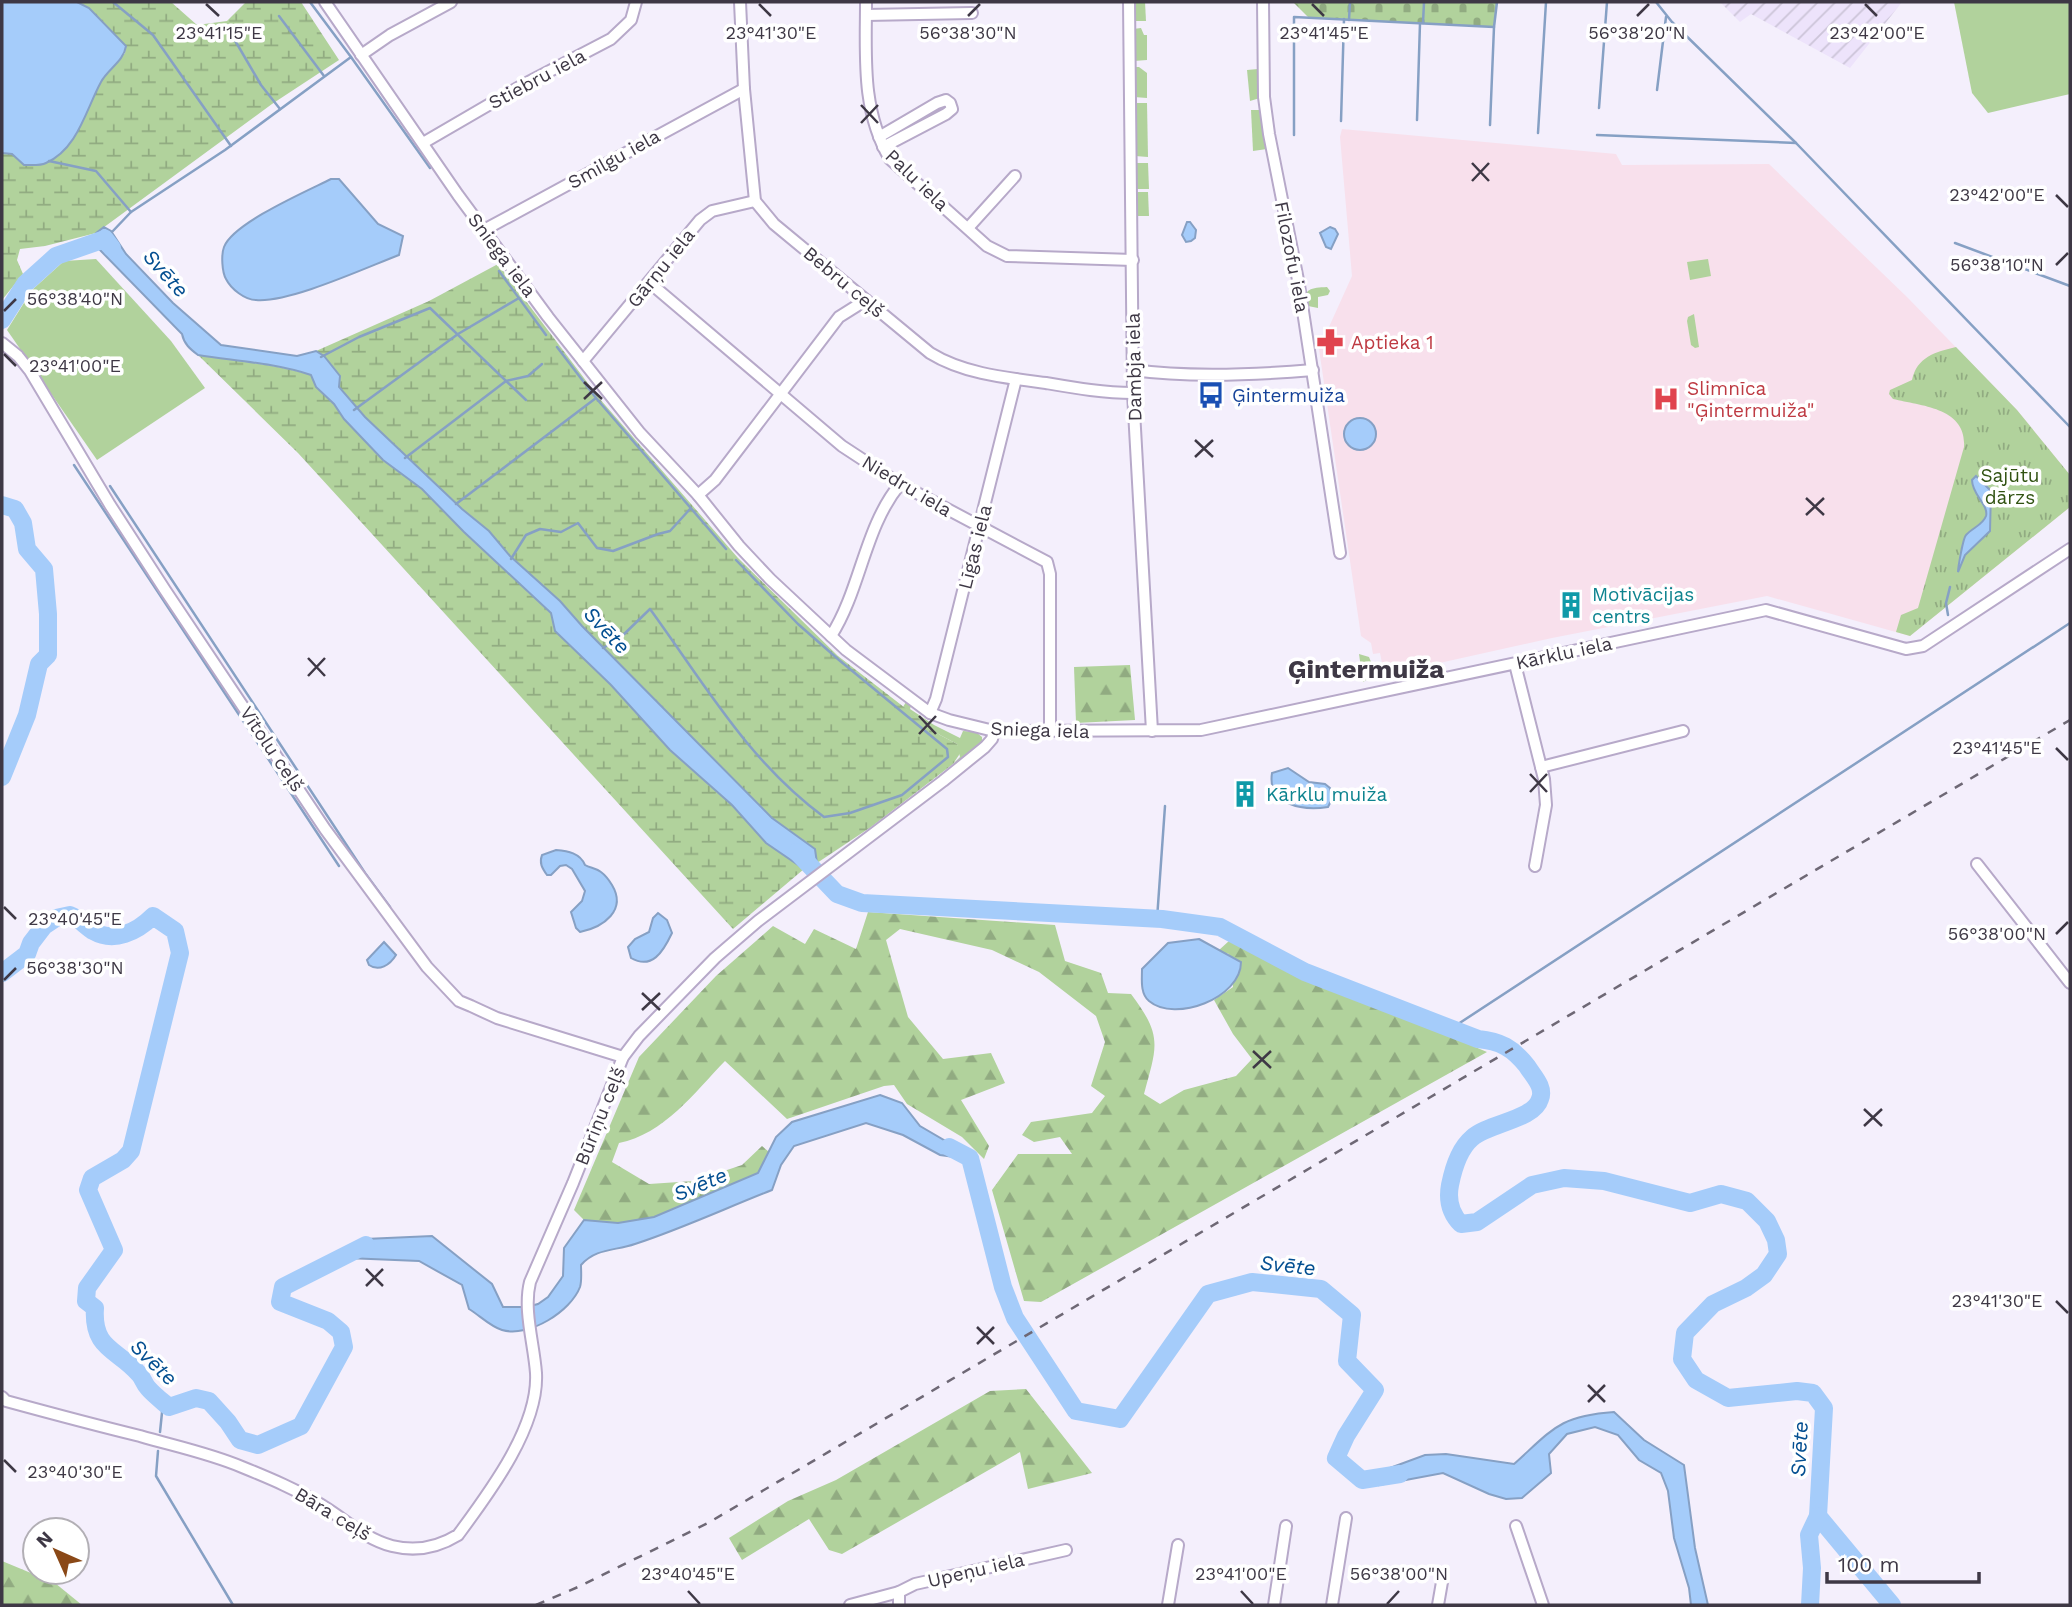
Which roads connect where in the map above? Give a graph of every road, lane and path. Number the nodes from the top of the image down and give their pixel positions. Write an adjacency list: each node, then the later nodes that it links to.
1 (325, 2): 10 (street, Sniega iela)
2 (451, 2): 10 (street)
3 (636, 2): 13 (street, Stiebru iela)
4 (740, 2): 11 (street)
5 (866, 2): 9 (street, Palu iela)
6 (1129, 2): 18 (street, Dambja iela)
7 (1263, 2): 24 (street, Filozofu iela)
8 (972, 13): 9 (street)
9 (866, 15): 12 (street, Palu iela)
10 (361, 55): 13 (street, Sniega iela)
11 (744, 89): 15 (street); 17 (street, Smilgu iela)
12 (881, 142): 12 (street); 16 (street, Palu iela)
13 (423, 143): 17 (street, Sniega iela)
14 (1015, 176): 16 (street)
15 (755, 201): 19 (street, Gārņu iela); 20 (street, Bebru ceļš)
16 (968, 228): 18 (street, Palu iela)
17 (484, 230): 22 (street, Sniega iela)
18 (1133, 260): 23 (street, Dambja iela)
19 (650, 283): 22 (street, Gārņu iela); 27 (street, Niedru iela)
20 (866, 300): 25 (street, Bebru ceļš); 27 (street)
21 (3, 344): 44 (street, Vītolu ceļš)
22 (583, 360): 29 (street, Sniega iela)
23 (1133, 370): 24 (street); 26 (street, Dambja iela)
24 (1312, 370): 32 (street, Filozofu iela)
25 (1016, 379): 26 (street, Bebru ceļš); 30 (street, Līgas iela)
26 (1133, 393): 38 (street, Dambja iela)
27 (781, 395): 28 (street, Niedru iela); 29 (street)
28 (900, 484): 30 (street, Niedru iela); 33 (street)
29 (698, 495): 33 (street, Sniega iela)
30 (980, 528): 35 (street, Līgas iela); 37 (street, Niedru iela)
31 (2070, 549): 34 (street, Kārklu iela)
32 (1340, 553)
33 (831, 636): 35 (street, Sniega iela)
34 (1515, 664): 38 (street, Kārklu iela); 40 (street)
35 (930, 713): 36 (street, Sniega iela)
36 (994, 731): 37 (street, Sniega iela); 44 (street, Būriņu ceļš)
37 (1050, 731): 38 (street, Sniega iela)
38 (1152, 731)
39 (1683, 731): 40 (street)
40 (1541, 767): 42 (street)
41 (1977, 864): 43 (street)
42 (1535, 866)
43 (2070, 983)
44 (623, 1057): 45 (street, Būriņu ceļš)
45 (528, 1297): 46 (street, Bāra ceļš)
46 (3, 1402)
47 (1346, 1518): 58 (street)
48 (1286, 1526): 57 (street)
49 (1516, 1526): 60 (street)
50 (1178, 1545): 56 (street)
51 (1066, 1550): 53 (street, Upeņu iela)
52 (1442, 1582): 59 (street)
53 (899, 1592): 54 (street, Upeņu iela); 55 (street)
54 (850, 1605)
55 (899, 1605)
56 (1168, 1605)
57 (1274, 1605)
58 (1332, 1605)
59 (1438, 1605)
60 (1543, 1605)

